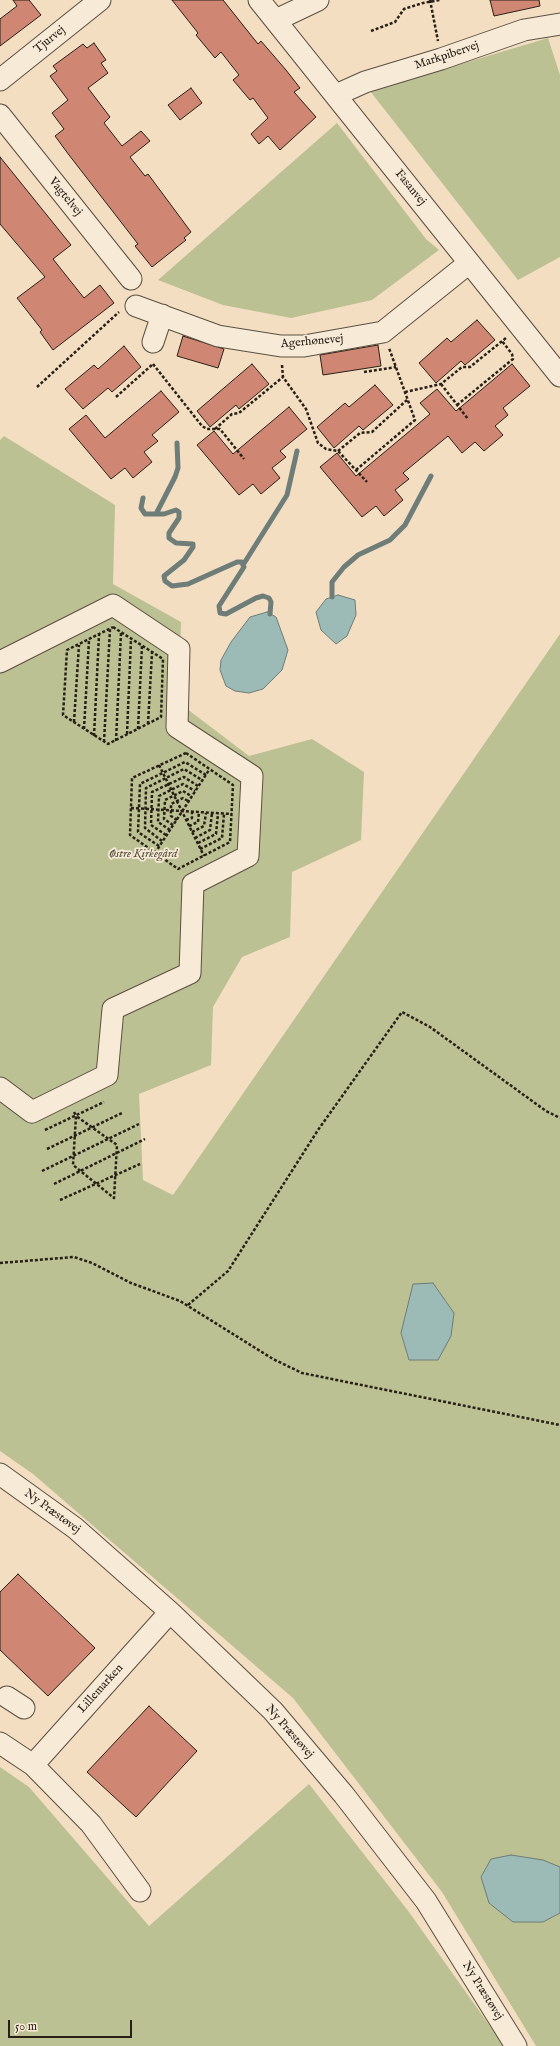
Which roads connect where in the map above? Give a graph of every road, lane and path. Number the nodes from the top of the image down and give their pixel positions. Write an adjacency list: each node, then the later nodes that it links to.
1 (100, 0): 10 (street, Tjurvej)
2 (259, 0): 6 (street, Fasanvej)
3 (318, 0): 6 (street)
4 (440, 0): 5 (path)
5 (430, 1): 8 (path); 9 (path)
6 (276, 20): 11 (street, Fasanvej)
7 (560, 24): 9 (street, Markpibervej)
8 (371, 31)
9 (441, 59): 11 (street, Markpibervej)
10 (0, 80)
11 (336, 95): 13 (street, Fasanvej)
12 (0, 115): 14 (street, Vagtelvej)
13 (470, 263): 17 (street, Fasanvej); 18 (street, Agerhønevej)
14 (130, 279)
15 (136, 306): 16 (street, Agerhønevej); 28 (path)
16 (162, 316): 20 (street, Agerhønevej); 21 (street)
17 (520, 326): 19 (path); 24 (street, Fasanvej)
18 (383, 332): 20 (street, Agerhønevej); 23 (path)
19 (502, 342): 27 (path); 32 (path)
20 (281, 346): 26 (path)
21 (156, 350): 22 (path)
22 (153, 364): 30 (path); 34 (path)
23 (396, 367): 25 (path); 29 (path)
24 (558, 370)
25 (364, 372)
26 (282, 377): 34 (path); 35 (path)
27 (441, 384): 29 (path); 32 (path)
28 (37, 387)
29 (405, 392): 31 (path)
30 (116, 397)
31 (408, 399): 35 (path); 37 (path)
32 (457, 405): 33 (path)
33 (468, 419)
34 (215, 429): 36 (path)
35 (338, 451): 37 (path)
36 (244, 460)
37 (356, 470): 38 (path)
38 (367, 482)
39 (110, 629): 40 (path); 41 (path); 55 (path)
40 (121, 632): 42 (path); 54 (path)
41 (99, 634): 43 (path); 53 (path)
42 (131, 639): 45 (path); 52 (path)
43 (89, 640): 44 (path); 50 (path)
44 (79, 645): 48 (path); 48 (path)
45 (142, 646): 46 (path); 51 (path)
46 (152, 652): 49 (path); 49 (path)
47 (0, 662): 100 (street)
48 (74, 723): 50 (path)
49 (148, 724): 51 (path)
50 (84, 729): 53 (path)
51 (138, 729): 52 (path)
52 (127, 735): 54 (path)
53 (94, 736): 55 (path)
54 (116, 741): 55 (path)
55 (104, 742)
56 (159, 766): 57 (path); 58 (path); 70 (path)
57 (210, 769): 59 (path); 84 (path)
58 (163, 773): 59 (path); 60 (path); 71 (path)
59 (206, 775): 61 (path)
60 (166, 778): 61 (path); 62 (path); 72 (path)
61 (202, 780): 63 (path)
62 (168, 784): 63 (path); 64 (path); 73 (path)
63 (198, 786): 65 (path)
64 (171, 790): 65 (path); 66 (path); 74 (path)
65 (195, 791): 67 (path)
66 (174, 796): 67 (path); 68 (path); 75 (path)
67 (191, 796): 69 (path)
68 (177, 801): 69 (path); 76 (path); 77 (path)
69 (188, 801): 77 (path)
70 (131, 808): 71 (path); 97 (path)
71 (139, 808): 72 (path); 95 (path)
72 (145, 808): 73 (path); 93 (path)
73 (152, 809): 74 (path); 91 (path)
74 (158, 809): 75 (path); 89 (path)
75 (165, 810): 76 (path); 87 (path)
76 (171, 810): 77 (path); 85 (path)
77 (182, 811): 78 (path); 85 (path); 86 (path)
78 (192, 812): 79 (path); 86 (path)
79 (199, 812): 80 (path); 88 (path)
80 (206, 813): 81 (path); 90 (path)
81 (212, 813): 82 (path); 92 (path)
82 (218, 814): 83 (path); 94 (path)
83 (224, 814): 84 (path); 96 (path)
84 (232, 814): 98 (path)
85 (176, 820): 87 (path)
86 (186, 820): 88 (path)
87 (173, 825): 89 (path)
88 (189, 826): 90 (path)
89 (170, 830): 91 (path)
90 (192, 832): 92 (path)
91 (166, 835): 93 (path)
92 (195, 838): 94 (path)
93 (162, 841): 95 (path)
94 (198, 843): 96 (path)
95 (159, 846): 97 (path)
96 (200, 849): 98 (path)
97 (155, 853): 98 (path)
98 (204, 856)
99 (0, 1088): 100 (street)
100 (66, 1095): 103 (path)
101 (104, 1102): 103 (path)
102 (122, 1113): 106 (path)
103 (76, 1116): 106 (path); 107 (path); 108 (path)
104 (560, 1118): 122 (path)
105 (139, 1124): 109 (path)
106 (92, 1128): 108 (path); 109 (path)
107 (45, 1130)
108 (74, 1136): 111 (path); 113 (path)
109 (108, 1139): 112 (path); 113 (path)
110 (145, 1139): 112 (path)
111 (47, 1149)
112 (116, 1153): 116 (path); 117 (path)
113 (74, 1156): 115 (path); 116 (path)
114 (140, 1164): 117 (path)
115 (42, 1171)
116 (80, 1171): 118 (path); 119 (path)
117 (115, 1175): 119 (path); 119 (path)
118 (54, 1184)
119 (97, 1184): 120 (path)
120 (60, 1200)
121 (0, 1263): 122 (path)
122 (188, 1305): 123 (path)
123 (560, 1425)
124 (0, 1474): 125 (street, Ny Præstøvej)
125 (170, 1612): 127 (street, Lillemarken); 129 (street, Ny Præstøvej)
126 (0, 1743): 127 (street)
127 (33, 1765): 128 (street)
128 (140, 1891)
129 (516, 2046)

